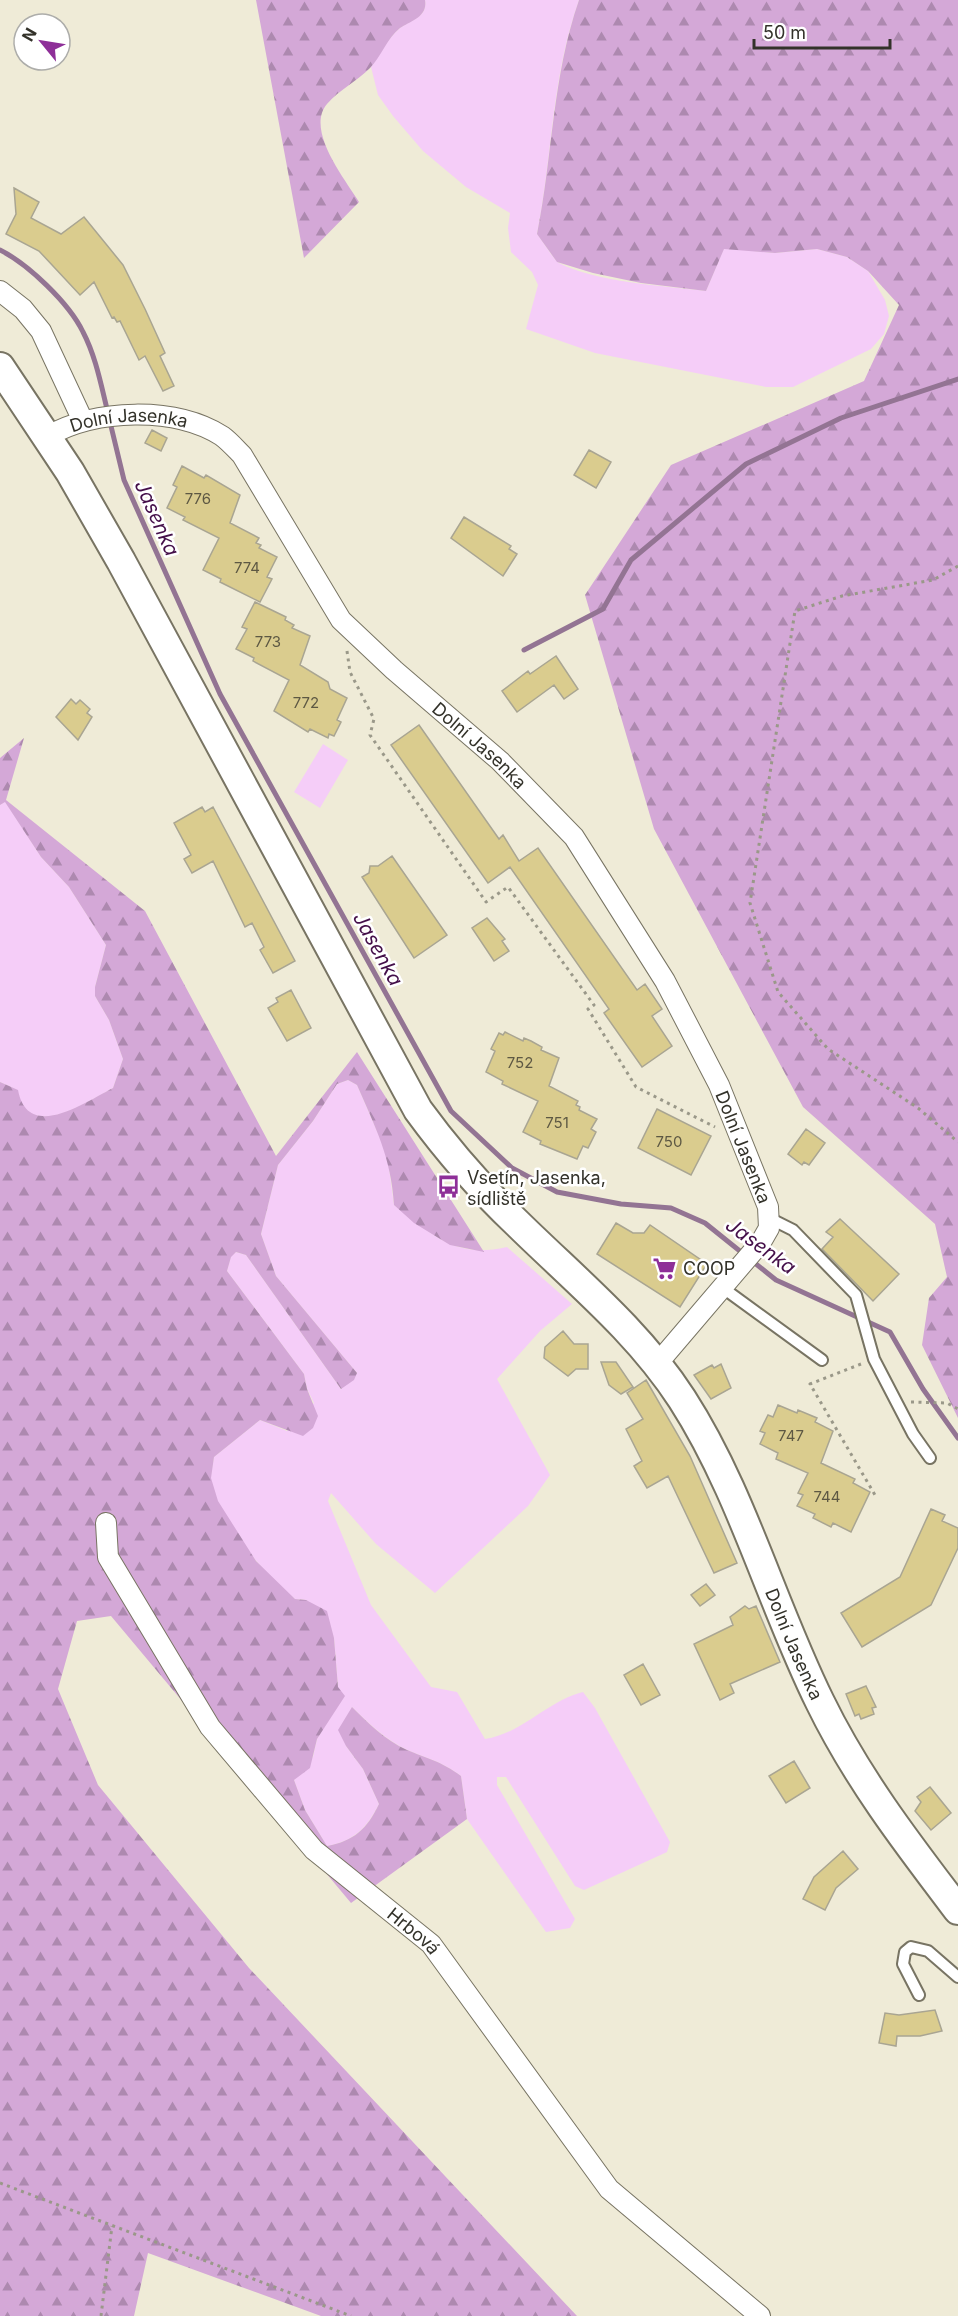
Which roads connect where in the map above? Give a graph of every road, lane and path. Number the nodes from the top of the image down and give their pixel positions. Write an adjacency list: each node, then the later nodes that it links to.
1 (0, 291): 3 (street)
2 (0, 368): 4 (street, Dolní Jasenka)
3 (83, 421): 4 (street, Dolní Jasenka); 6 (street, Dolní Jasenka)
4 (48, 436): 13 (street, Dolní Jasenka)
5 (958, 566): 8 (path)
6 (341, 620): 7 (street, Dolní Jasenka); 7 (path)
7 (739, 1139): 9 (street, Dolní Jasenka)
8 (958, 1142)
9 (771, 1219): 10 (street, Dolní Jasenka); 11 (lane)
10 (723, 1288): 12 (lane); 13 (street)
11 (874, 1359): 14 (lane); 17 (path)
12 (822, 1360)
13 (657, 1364): 19 (street, Dolní Jasenka)
14 (897, 1403): 15 (path); 16 (lane)
15 (958, 1409)
16 (930, 1458)
17 (875, 1495)
18 (106, 1523): 26 (street, Hrbová)
19 (958, 1910)
20 (958, 1977): 21 (lane)
21 (920, 1995)
22 (0, 2183): 23 (path)
23 (112, 2226): 24 (path); 25 (path)
24 (101, 2316)
25 (351, 2316)
26 (760, 2316)

